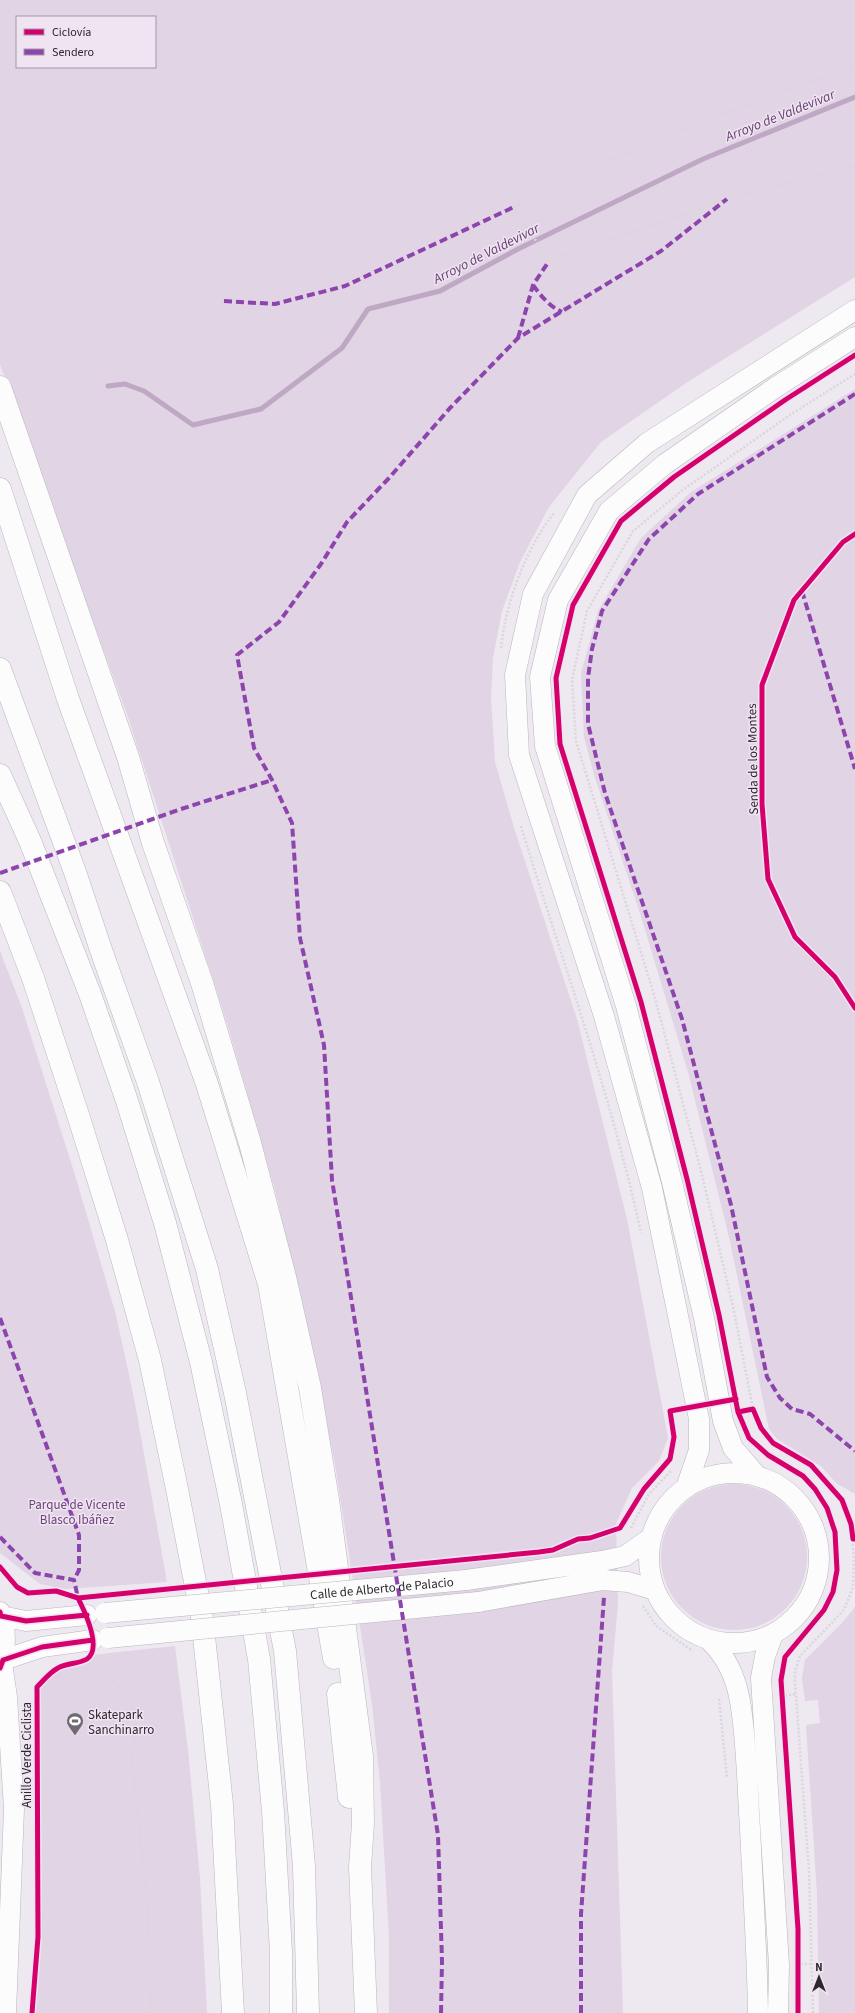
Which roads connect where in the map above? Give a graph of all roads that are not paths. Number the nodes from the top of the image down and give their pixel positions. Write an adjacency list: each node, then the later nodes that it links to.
1 (855, 310): 9 (street)
2 (855, 337): 8 (street)
3 (0, 386): 16 (highway)
4 (0, 489): 16 (highway)
5 (0, 669): 20 (highway)
6 (0, 775): 19 (highway)
7 (0, 892): 18 (highway)
8 (757, 1476): 9 (street); 13 (street)
9 (686, 1488): 10 (street)
10 (652, 1537): 11 (street); 12 (street, Calle de Alberto de Palacio, bridge)
11 (655, 1590): 14 (street); 15 (street, Calle de Alberto de Palacio, bridge)
12 (1, 1614): 15 (street)
13 (774, 1634): 14 (street); 23 (street)
14 (703, 1646): 22 (street)
15 (2, 1664): 17 (street)
16 (360, 1868): 21 (highway)
17 (6, 2013)
18 (233, 2013)
19 (281, 2013)
20 (308, 2013)
21 (366, 2013)
22 (758, 2013)
23 (778, 2013)

